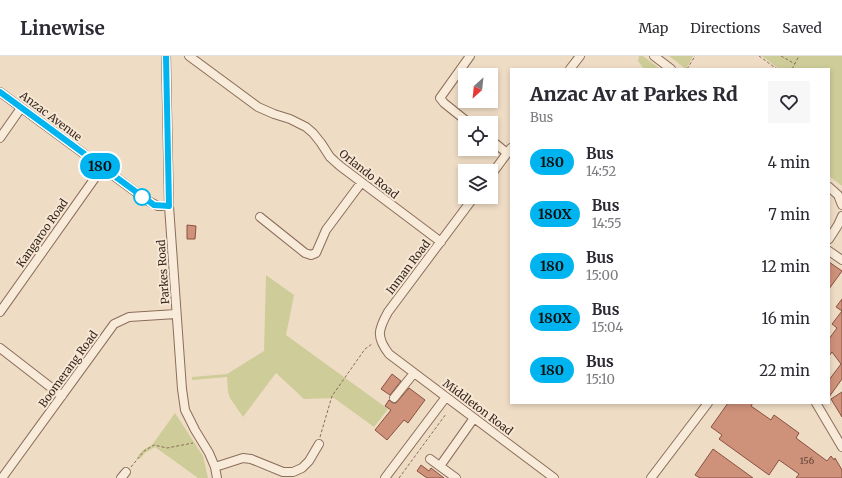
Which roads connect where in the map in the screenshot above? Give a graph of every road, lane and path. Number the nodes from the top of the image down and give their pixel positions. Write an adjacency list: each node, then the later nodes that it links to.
1 (166, 56): 28 (street, Parkes Road)
2 (189, 56): 24 (street, Orlando Road)
3 (470, 56): 18 (street)
4 (580, 56): 11 (street)
5 (654, 56): 12 (street)
6 (695, 56): 13 (path)
7 (759, 56): 14 (path)
8 (781, 56): 10 (path)
9 (799, 56): 10 (path)
10 (795, 64): 15 (path)
11 (571, 68)
12 (670, 68)
13 (688, 68)
14 (775, 68)
15 (793, 68)
16 (0, 92): 17 (street, Anzac Avenue)
17 (21, 108): 19 (street); 23 (street, Anzac Avenue)
18 (461, 116)
19 (0, 138)
20 (498, 144): 21 (street)
21 (509, 150): 22 (street)
22 (498, 165)
23 (102, 168): 28 (street, Anzac Avenue); 35 (street, Kangaroo Road)
24 (361, 183): 30 (street); 32 (street, Orlando Road)
25 (830, 188): 27 (street)
26 (469, 204): 32 (street, Inman Road)
27 (842, 205)
28 (169, 206): 36 (street, Parkes Road)
29 (842, 216): 31 (street)
30 (260, 218)
31 (830, 237)
32 (441, 242): 39 (street, Inman Road)
33 (830, 252): 34 (street)
34 (842, 260)
35 (0, 312)
36 (176, 314): 41 (street, Boomerang Road); 53 (street, Parkes Road)
37 (372, 344): 49 (path)
38 (0, 348): 41 (street)
39 (389, 354): 40 (street, Middleton Road)
40 (414, 373): 42 (street, Middleton Road); 43 (street)
41 (62, 396): 56 (street, Boomerang Road)
42 (446, 397): 47 (street, Middleton Road); 58 (street)
43 (394, 398)
44 (707, 404): 61 (street)
45 (817, 404): 50 (street)
46 (446, 414): 59 (path)
47 (474, 418): 52 (street); 55 (street, Middleton Road)
48 (197, 442): 54 (path)
49 (319, 444): 53 (street)
50 (842, 447)
51 (430, 459): 52 (street)
52 (440, 466): 60 (street)
53 (215, 467): 57 (street, Parkes Road)
54 (124, 475)
55 (552, 477)
56 (2, 478)
57 (217, 478)
58 (385, 478)
59 (399, 478)
60 (456, 478)
61 (652, 478)

